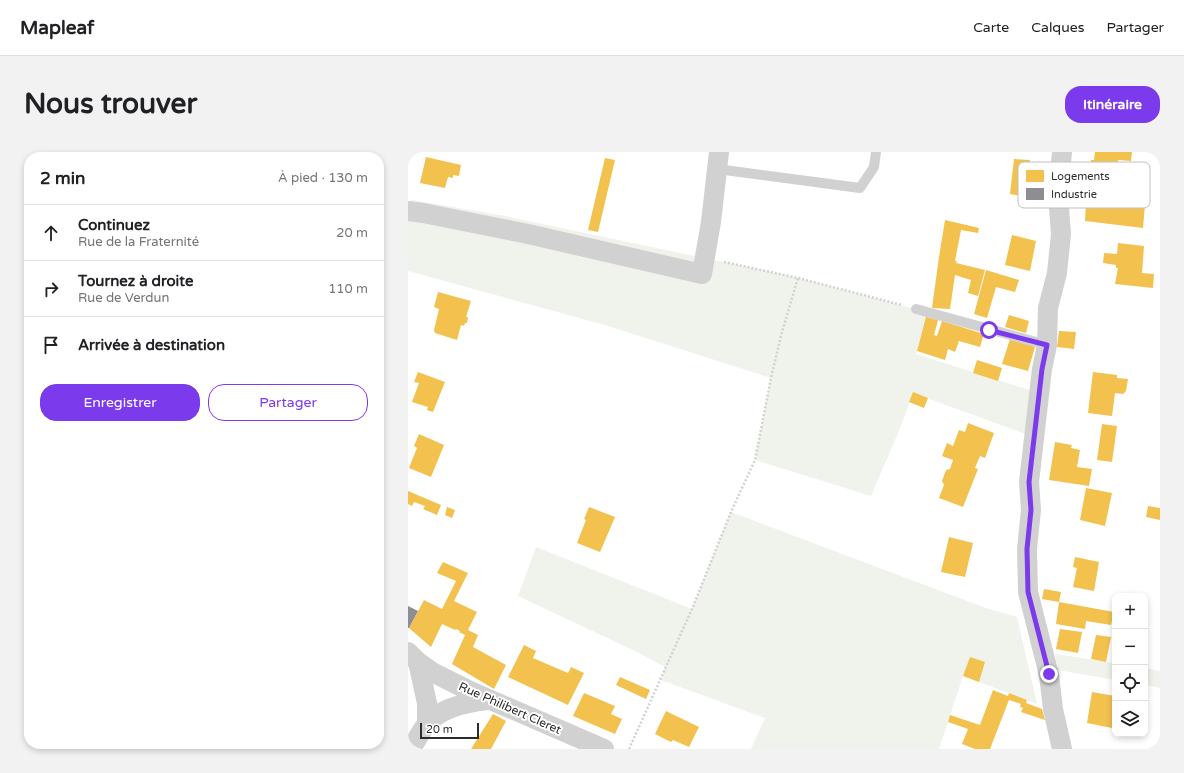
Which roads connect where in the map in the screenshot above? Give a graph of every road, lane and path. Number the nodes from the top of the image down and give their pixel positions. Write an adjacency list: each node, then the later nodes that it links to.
1 (876, 152): 3 (lane)
2 (1062, 152): 4 (street)
3 (718, 160): 6 (street)
4 (1061, 162)
5 (1059, 208): 9 (street)
6 (408, 211)
7 (798, 278): 15 (path)
8 (916, 309): 9 (lane)
9 (1047, 345): 16 (street)
10 (413, 657): 11 (street, Rue Philibert Cleret); 12 (street)
11 (488, 700): 12 (street); 14 (street, Rue Philibert Cleret)
12 (427, 724): 13 (street)
13 (411, 749)
14 (604, 749)
15 (629, 749)
16 (1062, 749)

